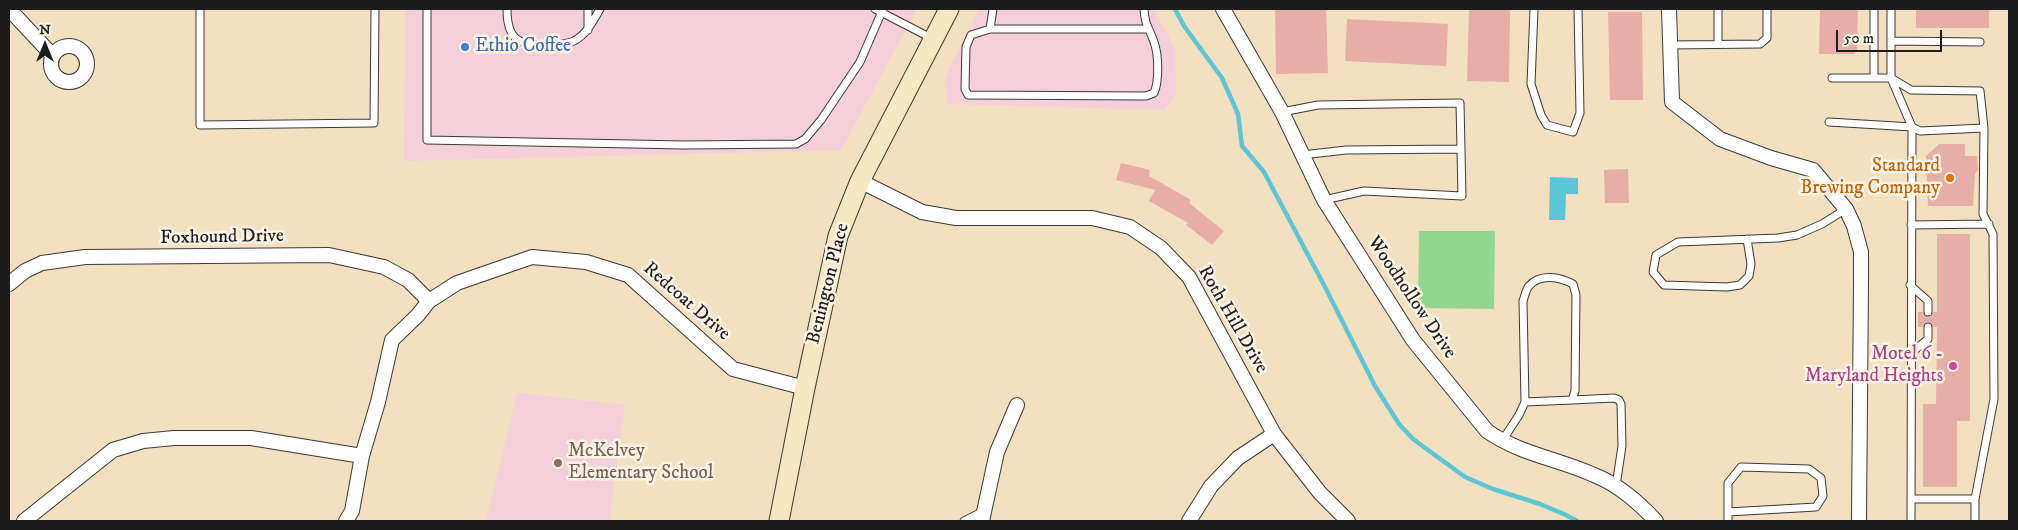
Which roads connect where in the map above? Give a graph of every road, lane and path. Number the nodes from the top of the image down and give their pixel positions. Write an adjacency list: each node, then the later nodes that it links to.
1 (9, 9): 28 (street)
2 (200, 9): 3 (lane)
3 (375, 9)
4 (427, 9): 19 (lane)
5 (507, 9): 22 (lane)
6 (588, 9): 22 (lane)
7 (600, 9): 22 (lane)
8 (949, 9): 23 (main road, Benington Place)
9 (993, 9): 20 (lane)
10 (1144, 9): 21 (lane)
11 (1223, 9): 32 (street, Woodhollow Drive)
12 (1534, 9): 13 (lane)
13 (1578, 9)
14 (1669, 9): 27 (street)
15 (1718, 9): 26 (lane)
16 (1767, 9): 26 (lane)
17 (1874, 9): 30 (lane)
18 (1891, 9): 24 (lane)
19 (880, 10): 23 (lane)
20 (990, 29): 21 (lane); 21 (lane)
21 (1148, 29)
22 (588, 31)
23 (933, 40): 38 (main road, Benington Place)
24 (1891, 41): 25 (lane); 31 (lane)
25 (1980, 42)
26 (1718, 44): 27 (lane)
27 (1670, 45): 40 (street)
28 (53, 56)
29 (1832, 78): 30 (lane)
30 (1874, 78): 31 (lane)
31 (1891, 78): 34 (lane); 35 (lane)
32 (1282, 112): 36 (lane); 37 (street, Woodhollow Drive)
33 (1829, 122): 34 (lane)
34 (1912, 127): 35 (lane); 42 (lane)
35 (1984, 128): 41 (lane)
36 (1461, 149): 37 (lane); 39 (lane)
37 (1302, 155): 39 (street, Woodhollow Drive)
38 (860, 181): 50 (main road, Benington Place); 54 (street, Roth Hill Drive)
39 (1324, 200): 55 (street, Woodhollow Drive)
40 (1846, 209): 43 (lane); 70 (street)
41 (1989, 224): 42 (lane); 59 (lane)
42 (1911, 225): 45 (lane)
43 (1748, 239): 43 (lane)
44 (9, 284): 46 (street, Foxhound Drive)
45 (1910, 285): 47 (lane); 49 (lane)
46 (429, 301): 50 (street, Redcoat Drive); 56 (street, Redcoat Drive)
47 (1928, 312)
48 (1928, 327): 49 (lane)
49 (1910, 354): 58 (lane)
50 (805, 388): 64 (main road, Benington Place)
51 (1572, 400): 52 (lane); 52 (lane); 57 (lane)
52 (1525, 402): 55 (lane)
53 (1017, 405): 61 (street)
54 (1274, 434): 66 (street); 67 (street, Roth Hill Drive)
55 (1502, 441): 57 (street, Woodhollow Drive)
56 (362, 456): 62 (street); 63 (street, Redcoat Drive)
57 (1616, 486): 68 (street, Woodhollow Drive)
58 (1911, 499): 59 (lane); 71 (lane)
59 (1975, 499): 72 (lane)
60 (1728, 512): 60 (lane); 69 (lane)
61 (982, 517): 65 (lane)
62 (24, 521)
63 (346, 521)
64 (779, 521)
65 (964, 521)
66 (1189, 521)
67 (1348, 521)
68 (1656, 521)
69 (1728, 521)
70 (1859, 521)
71 (1911, 521)
72 (1975, 521)

